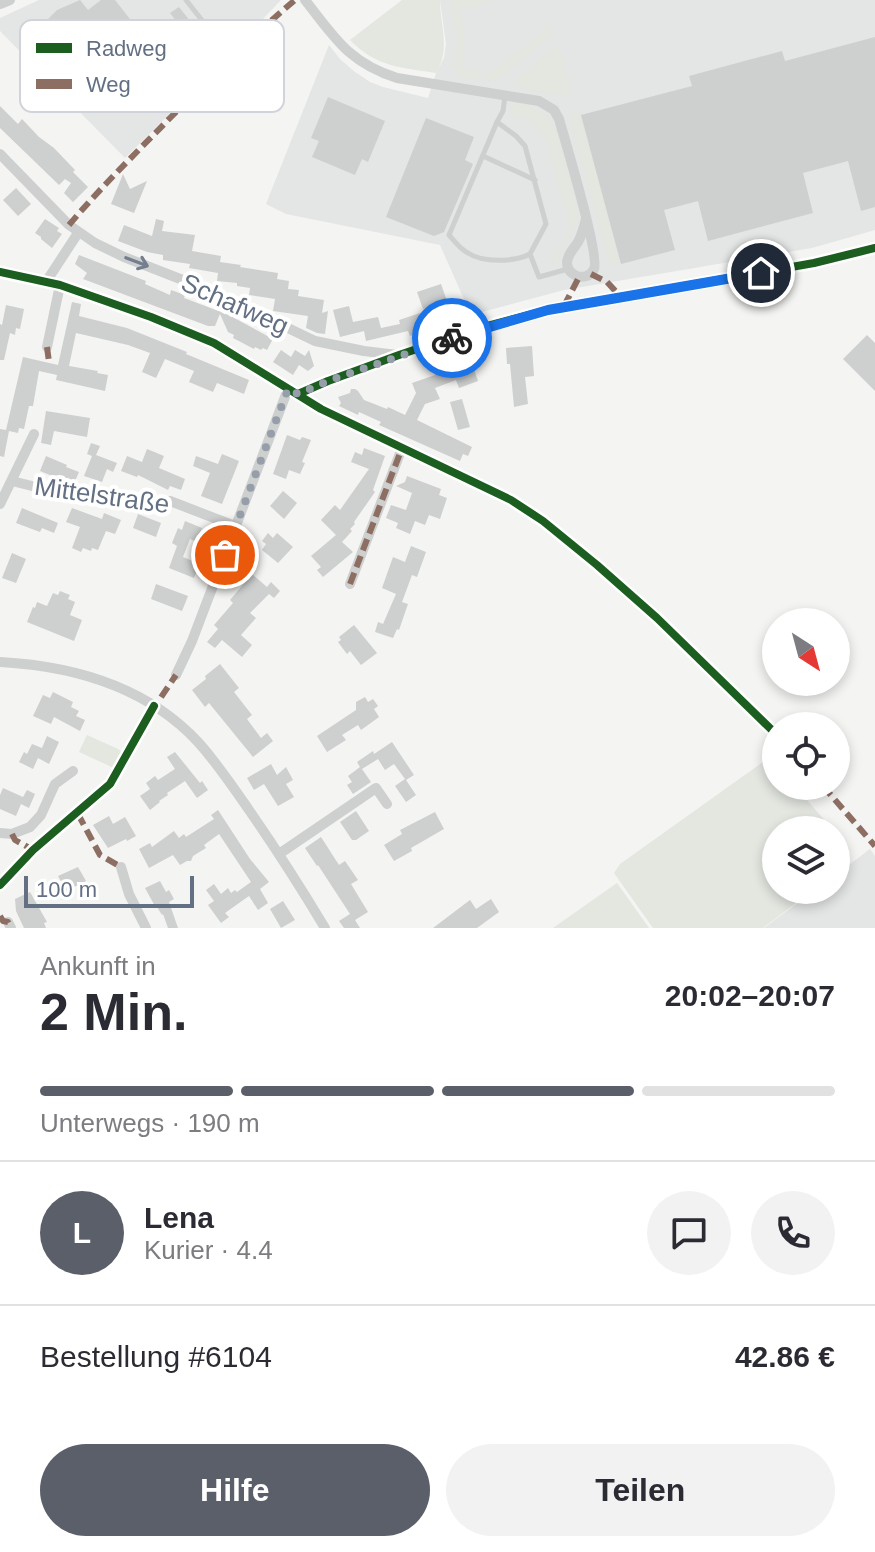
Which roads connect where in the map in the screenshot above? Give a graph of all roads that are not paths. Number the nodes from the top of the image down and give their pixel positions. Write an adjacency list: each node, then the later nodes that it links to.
1 (10, 0): 4 (street)
2 (186, 0): 5 (lane)
3 (305, 0): 6 (street)
4 (0, 4)
5 (202, 20)
6 (506, 95): 7 (lane); 11 (street)
7 (497, 122): 9 (lane); 10 (lane)
8 (0, 154): 12 (street, Schafweg)
9 (483, 156): 10 (lane); 14 (lane)
10 (535, 180): 14 (lane)
11 (586, 219): 15 (street); 15 (street)
12 (78, 233): 17 (street); 20 (street, Schafweg, one-way to 20)
13 (875, 248): 20 (street, Schafweg)
14 (530, 254): 15 (lane)
15 (568, 269)
16 (0, 272): 17 (street)
17 (46, 282): 18 (street)
18 (60, 285): 19 (street); 21 (street)
19 (47, 347)
20 (399, 355): 21 (street, Schafweg)
21 (293, 392): 23 (street); 27 (street)
22 (34, 434): 25 (street)
23 (402, 448): 24 (street); 28 (street)
24 (463, 476)
25 (12, 481): 26 (street); 27 (street, Mittelstraße)
26 (0, 504)
27 (235, 526): 30 (street)
28 (350, 584)
29 (0, 662): 34 (street)
30 (176, 675)
31 (73, 771): 33 (street)
32 (387, 804): 34 (street)
33 (0, 833)
34 (279, 854): 37 (street)
35 (121, 867): 36 (street)
36 (146, 928)
37 (325, 928)

